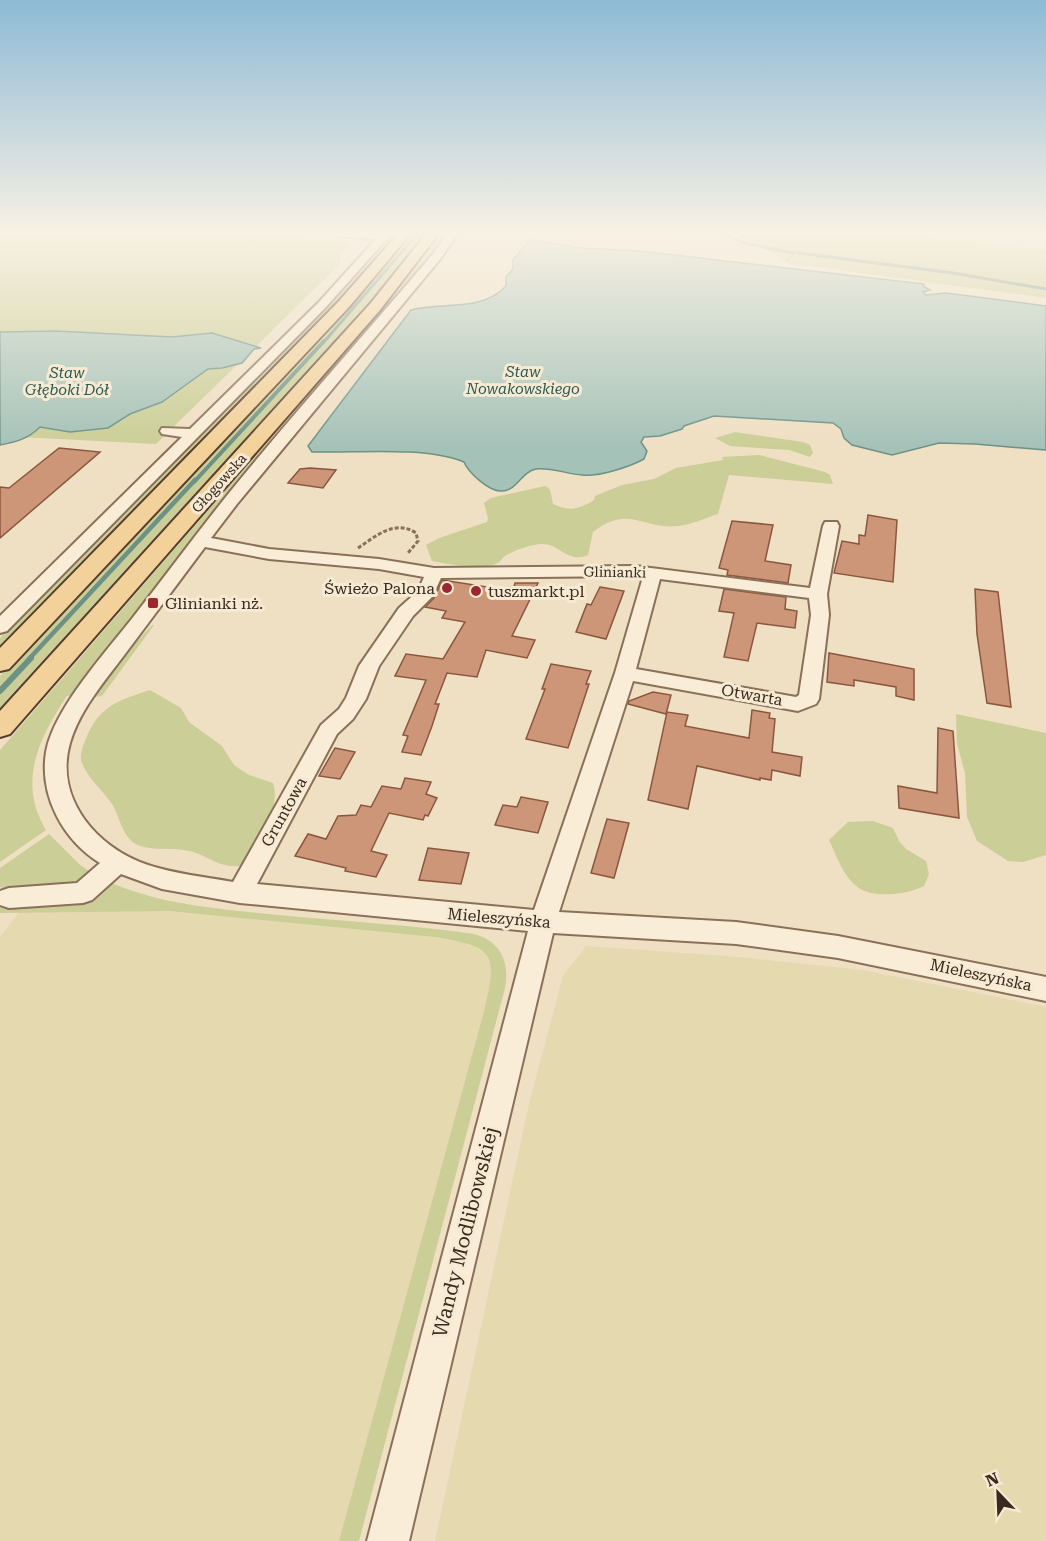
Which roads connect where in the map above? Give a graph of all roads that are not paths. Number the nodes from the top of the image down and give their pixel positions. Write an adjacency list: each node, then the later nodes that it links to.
1 (321, 305): 6 (street)
2 (343, 305): 14 (main road, Głogowska)
3 (377, 305): 17 (main road, Głogowska)
4 (391, 305): 8 (street, Głogowska)
5 (167, 431): 6 (street)
6 (193, 434): 12 (street)
7 (831, 526): 11 (street)
8 (200, 541): 9 (street, Glinianki); 16 (street, Głogowska)
9 (434, 573): 10 (street, Glinianki); 19 (street, Gruntowa)
10 (653, 573): 11 (street, Glinianki); 15 (street)
11 (818, 594): 15 (street, Otwarta)
12 (7, 612): 13 (street)
13 (0, 627)
14 (0, 663)
15 (625, 673): 21 (street)
16 (67, 723): 18 (street, Mieleszyńska)
17 (0, 728)
18 (118, 862): 19 (street, Mieleszyńska); 20 (street)
19 (240, 893): 21 (street, Mieleszyńska)
20 (9, 898)
21 (543, 922): 22 (street, Mieleszyńska); 23 (street, Wandy Modlibowskiej)
22 (1046, 989)
23 (388, 1541)

